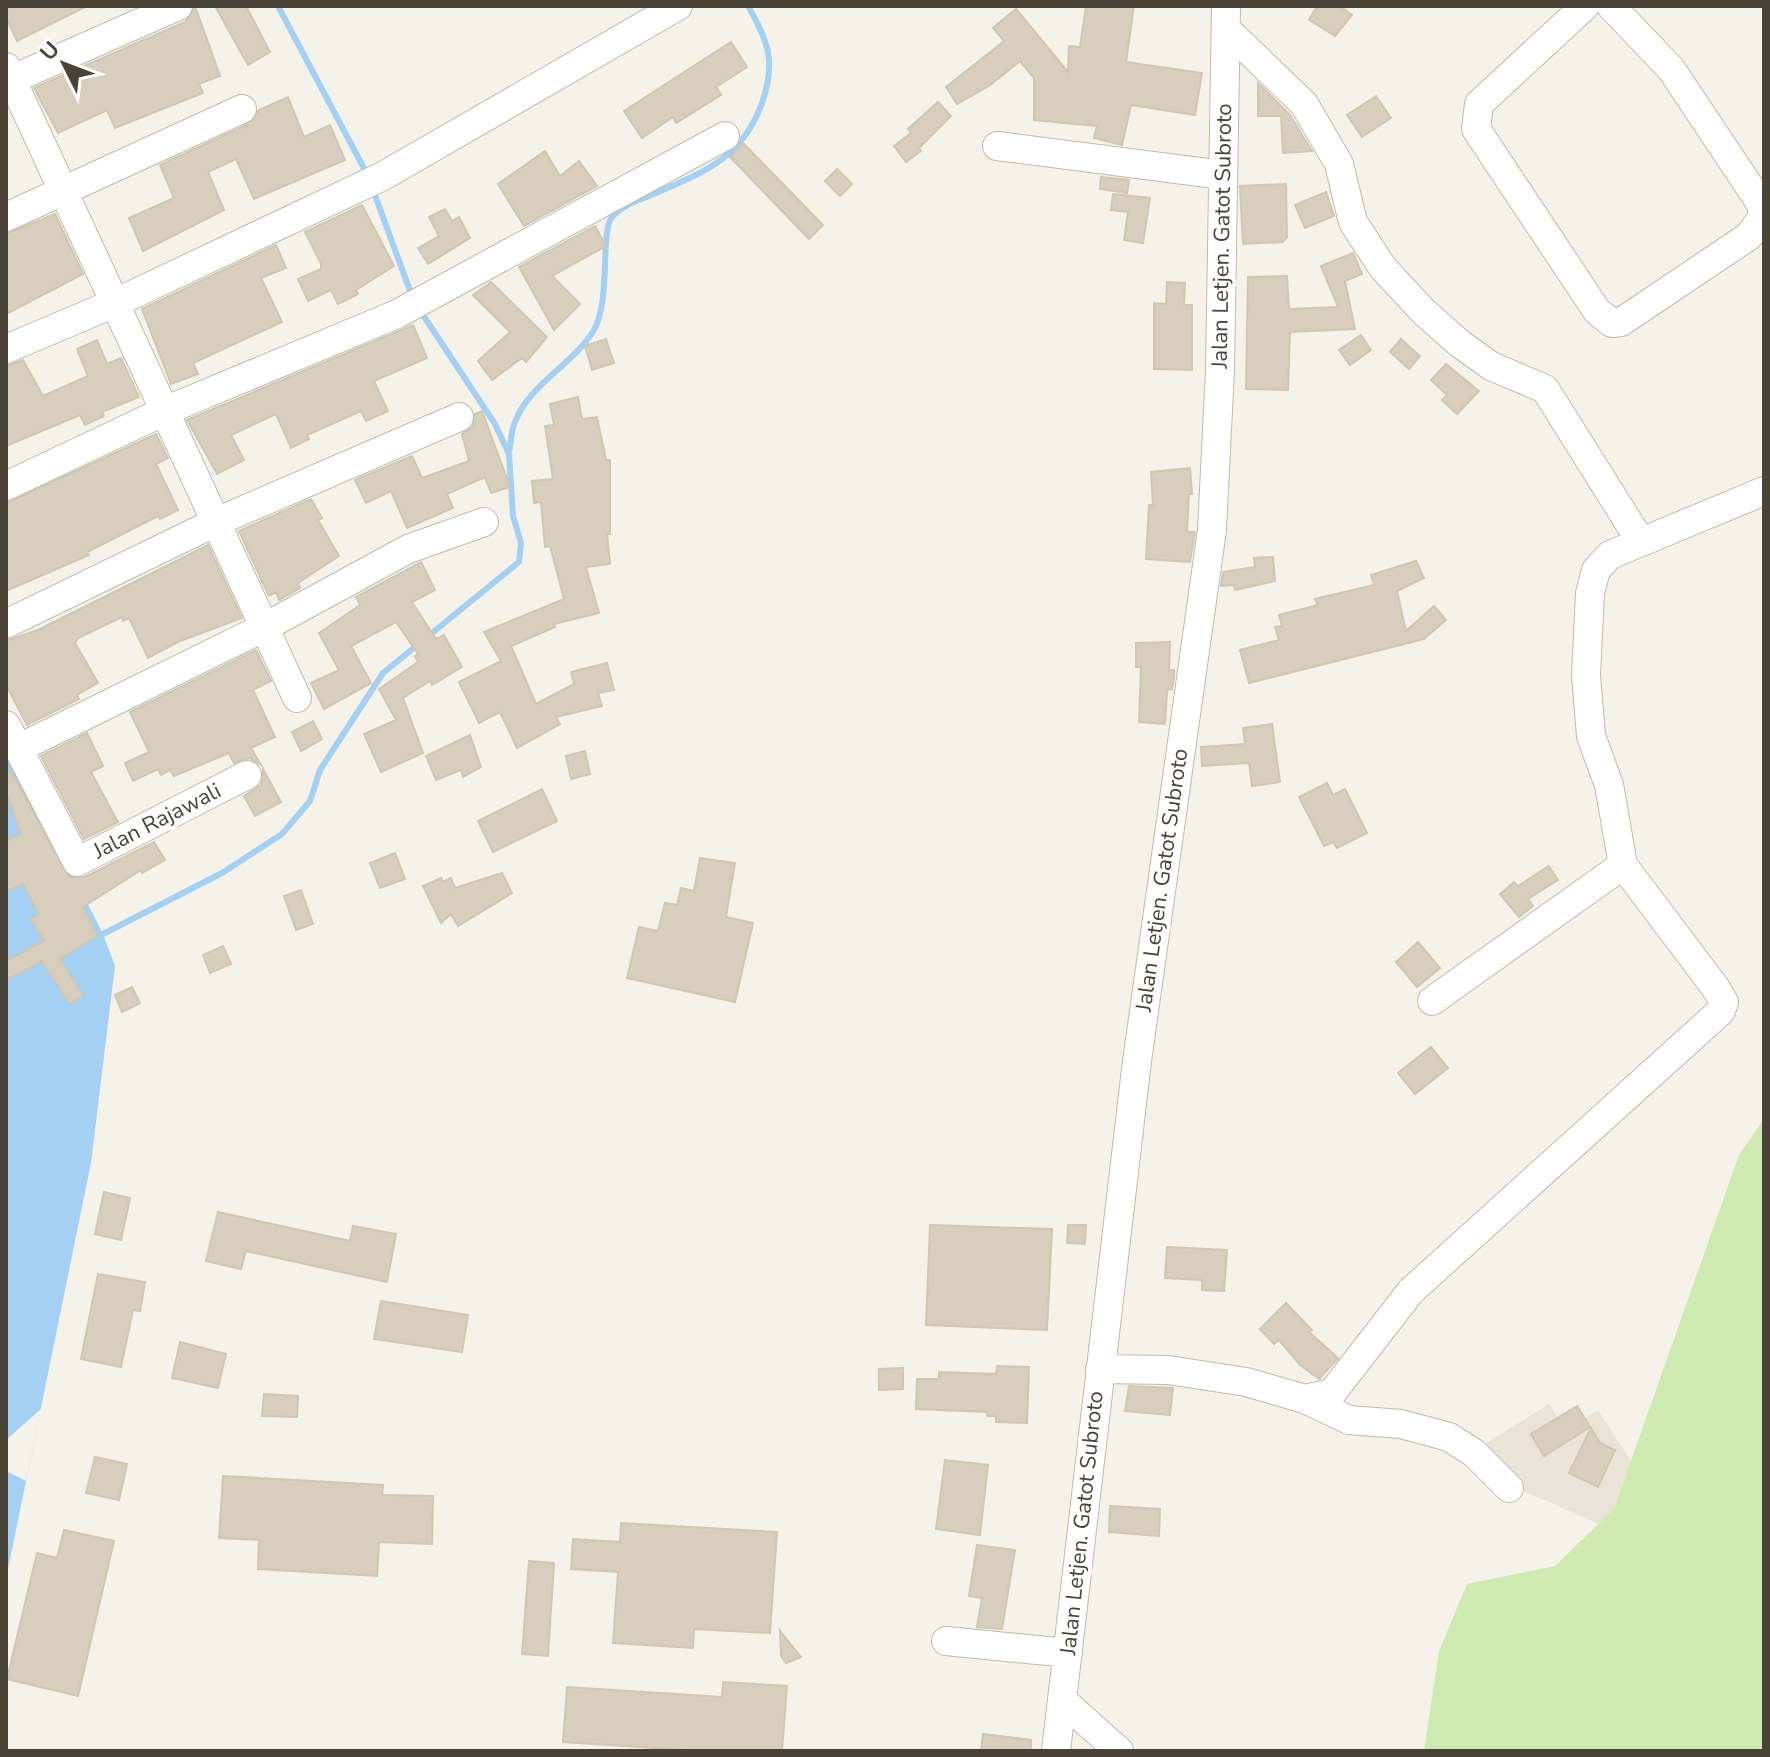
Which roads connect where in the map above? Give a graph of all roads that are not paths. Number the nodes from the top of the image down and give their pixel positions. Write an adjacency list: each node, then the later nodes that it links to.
1 (178, 6): 6 (street)
2 (678, 6): 13 (street)
3 (1585, 6): 4 (street)
4 (1617, 8)
5 (1226, 17): 10 (street, Jalan Letjen. Gatot Subroto); 21 (street)
6 (8, 76): 11 (street)
7 (242, 109): 11 (street)
8 (725, 136): 15 (street)
9 (997, 146): 10 (street)
10 (1223, 175): 29 (street, Jalan Letjen. Gatot Subroto)
11 (64, 193): 12 (street); 13 (street)
12 (6, 217)
13 (115, 303): 14 (street); 15 (street)
14 (6, 349)
15 (167, 410): 17 (street); 19 (street)
16 (459, 417): 19 (street)
17 (6, 486)
18 (1764, 491): 21 (street)
19 (216, 522): 22 (street); 23 (street)
20 (484, 522): 23 (street)
21 (1641, 542): 27 (street)
22 (6, 624)
23 (265, 627): 24 (street); 25 (street)
24 (297, 698)
25 (12, 737): 26 (street, Jalan Rajawali)
26 (247, 775)
27 (1623, 865): 28 (street); 30 (street)
28 (1432, 1001)
29 (1100, 1369): 30 (street); 33 (street, Jalan Letjen. Gatot Subroto)
30 (1305, 1399): 31 (street)
31 (1509, 1488)
32 (946, 1641): 33 (street)
33 (1068, 1653): 34 (street, Jalan Letjen. Gatot Subroto)
34 (1062, 1700): 35 (street, Jalan Letjen. Gatot Subroto); 36 (street)
35 (1056, 1751)
36 (1119, 1751)

